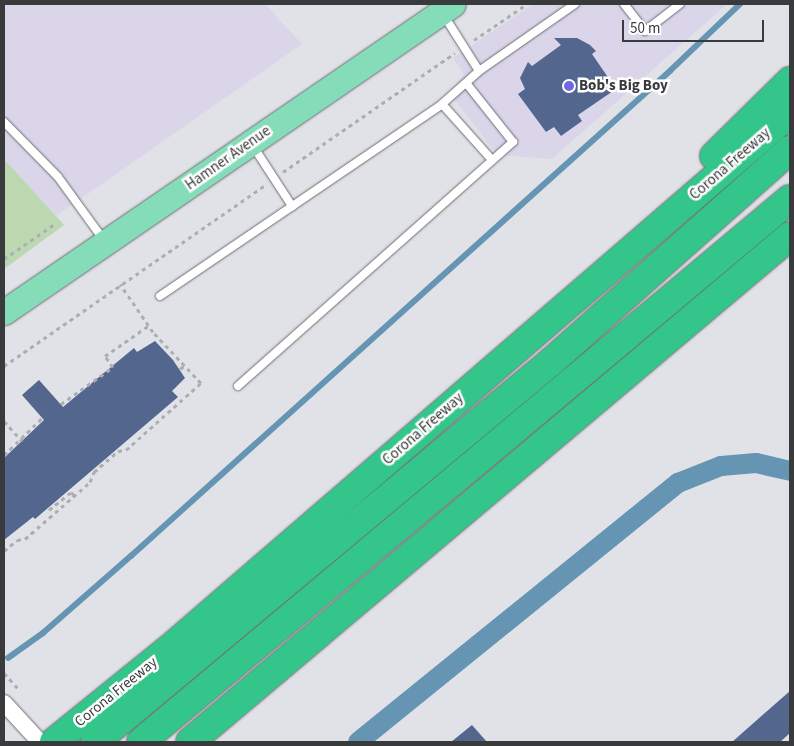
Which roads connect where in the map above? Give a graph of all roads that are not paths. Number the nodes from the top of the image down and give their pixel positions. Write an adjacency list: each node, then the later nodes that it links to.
1 (576, 4): 5 (lane)
2 (624, 4): 3 (lane)
3 (680, 4)
4 (447, 8): 5 (lane); 11 (main road, Hamner Avenue)
5 (479, 71): 7 (lane)
6 (790, 82): 20 (highway)
7 (466, 83): 8 (lane); 13 (lane)
8 (442, 104): 13 (lane); 15 (lane)
9 (790, 113): 20 (highway, Corona Freeway)
10 (4, 122): 17 (lane)
11 (251, 143): 15 (lane); 17 (main road, Hamner Avenue)
12 (790, 150): 25 (highway)
13 (492, 160): 21 (lane)
14 (790, 199): 26 (highway)
15 (292, 206): 18 (lane)
16 (790, 236): 27 (highway)
17 (105, 243): 19 (main road, Hamner Avenue)
18 (160, 296)
19 (4, 312)
20 (528, 338): 24 (highway, Corona Freeway)
21 (238, 386)
22 (4, 703): 23 (street)
23 (40, 742)
24 (54, 742)
25 (95, 742)
26 (141, 742)
27 (190, 742)

